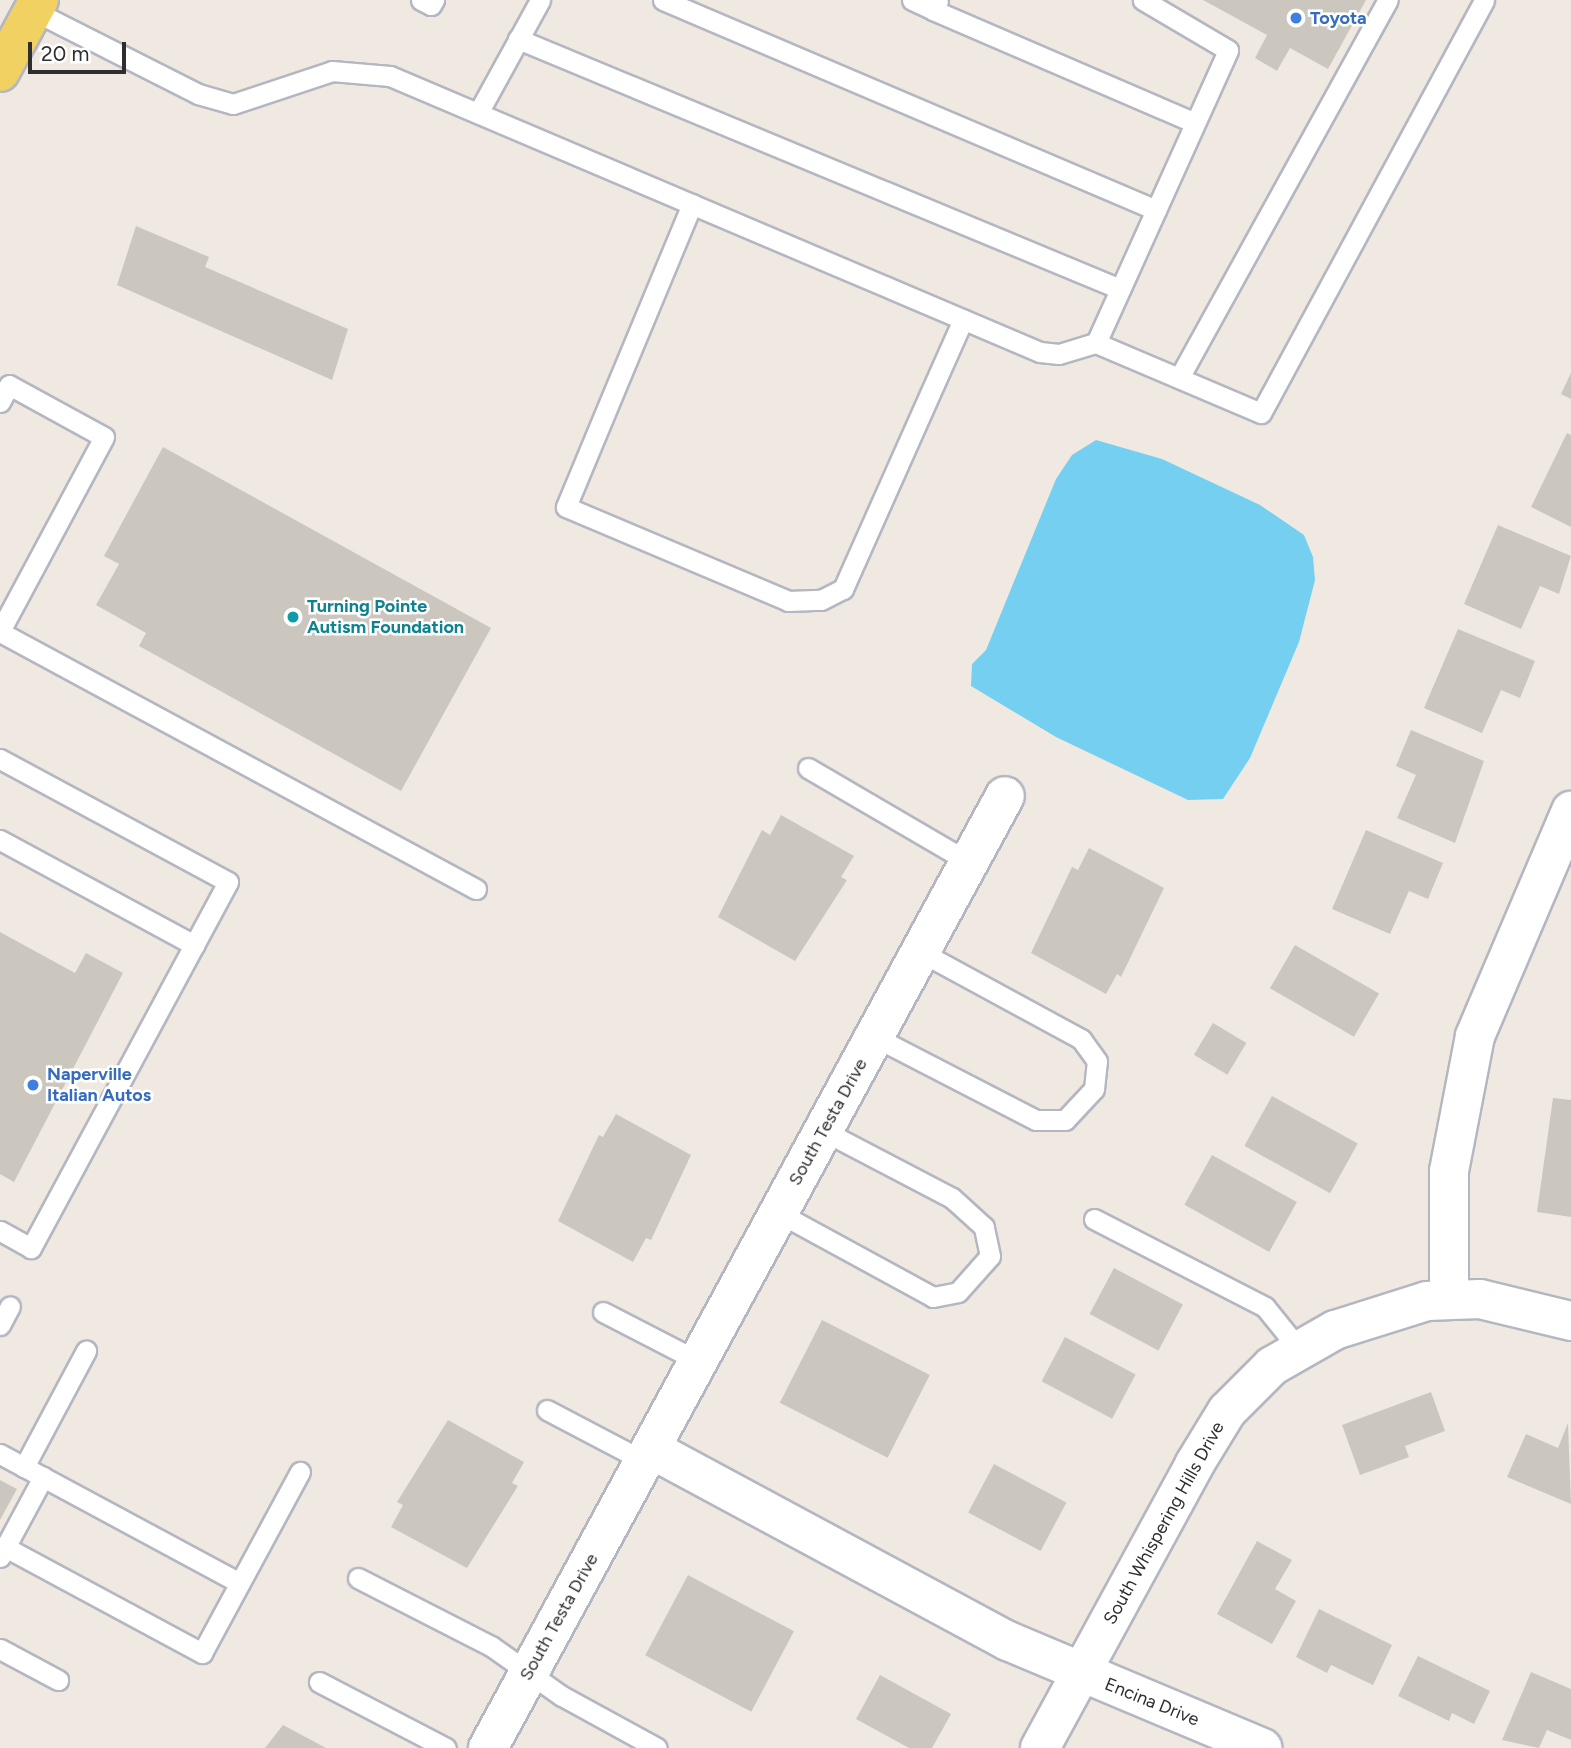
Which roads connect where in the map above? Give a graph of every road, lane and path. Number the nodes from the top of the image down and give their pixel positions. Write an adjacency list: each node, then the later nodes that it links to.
1 (421, 0): 2 (lane)
2 (434, 0)
3 (540, 0): 11 (lane)
4 (663, 0): 16 (lane)
5 (912, 0): 10 (lane)
6 (1143, 0): 14 (lane)
7 (1388, 0): 20 (lane)
8 (1484, 0): 20 (lane)
9 (29, 4): 12 (main road); 13 (lane)
10 (936, 5): 14 (lane)
11 (519, 39): 13 (lane); 17 (lane)
12 (0, 72)
13 (478, 113): 15 (lane)
14 (1195, 123): 16 (lane)
15 (692, 204): 18 (lane); 18 (lane)
16 (1156, 210): 17 (lane)
17 (1120, 289): 19 (lane)
18 (963, 319): 19 (lane)
19 (1096, 343): 20 (lane)
20 (1179, 378)
21 (0, 402): 22 (lane)
22 (0, 631): 29 (lane)
23 (0, 759): 30 (lane)
24 (808, 768): 28 (lane)
25 (1006, 796): 28 (street, South Testa Drive)
26 (1571, 811): 37 (street)
27 (0, 840): 30 (lane)
28 (970, 862): 31 (street, South Testa Drive)
29 (476, 888)
30 (194, 945): 36 (lane)
31 (921, 952): 32 (street, South Testa Drive); 32 (lane)
32 (875, 1037): 33 (street, South Testa Drive)
33 (824, 1131): 34 (street, South Testa Drive); 34 (lane)
34 (779, 1213): 44 (street, South Testa Drive)
35 (1094, 1219): 42 (lane)
36 (0, 1231)
37 (1449, 1300): 40 (street, South Whispering Hills Drive); 42 (street, South Whispering Hills Drive)
38 (10, 1307): 41 (lane)
39 (603, 1312): 44 (lane)
40 (1571, 1321)
41 (0, 1325)
42 (1299, 1349): 56 (street, South Whispering Hills Drive)
43 (86, 1351): 48 (lane)
44 (698, 1361): 47 (street, South Testa Drive)
45 (547, 1410): 47 (lane)
46 (0, 1454): 48 (lane)
47 (648, 1455): 55 (street, South Testa Drive); 56 (street)
48 (24, 1466): 50 (lane)
49 (300, 1472): 53 (lane)
50 (43, 1477): 51 (lane); 53 (lane)
51 (2, 1552): 53 (lane)
52 (358, 1578): 55 (lane)
53 (240, 1583)
54 (0, 1649): 57 (lane)
55 (528, 1672): 60 (street, South Testa Drive); 61 (lane)
56 (1081, 1673): 62 (street, South Whispering Hills Drive); 63 (street, Encina Drive)
57 (58, 1681)
58 (319, 1682): 59 (lane)
59 (446, 1748)
60 (488, 1748)
61 (657, 1748)
62 (1040, 1748)
63 (1262, 1748)

